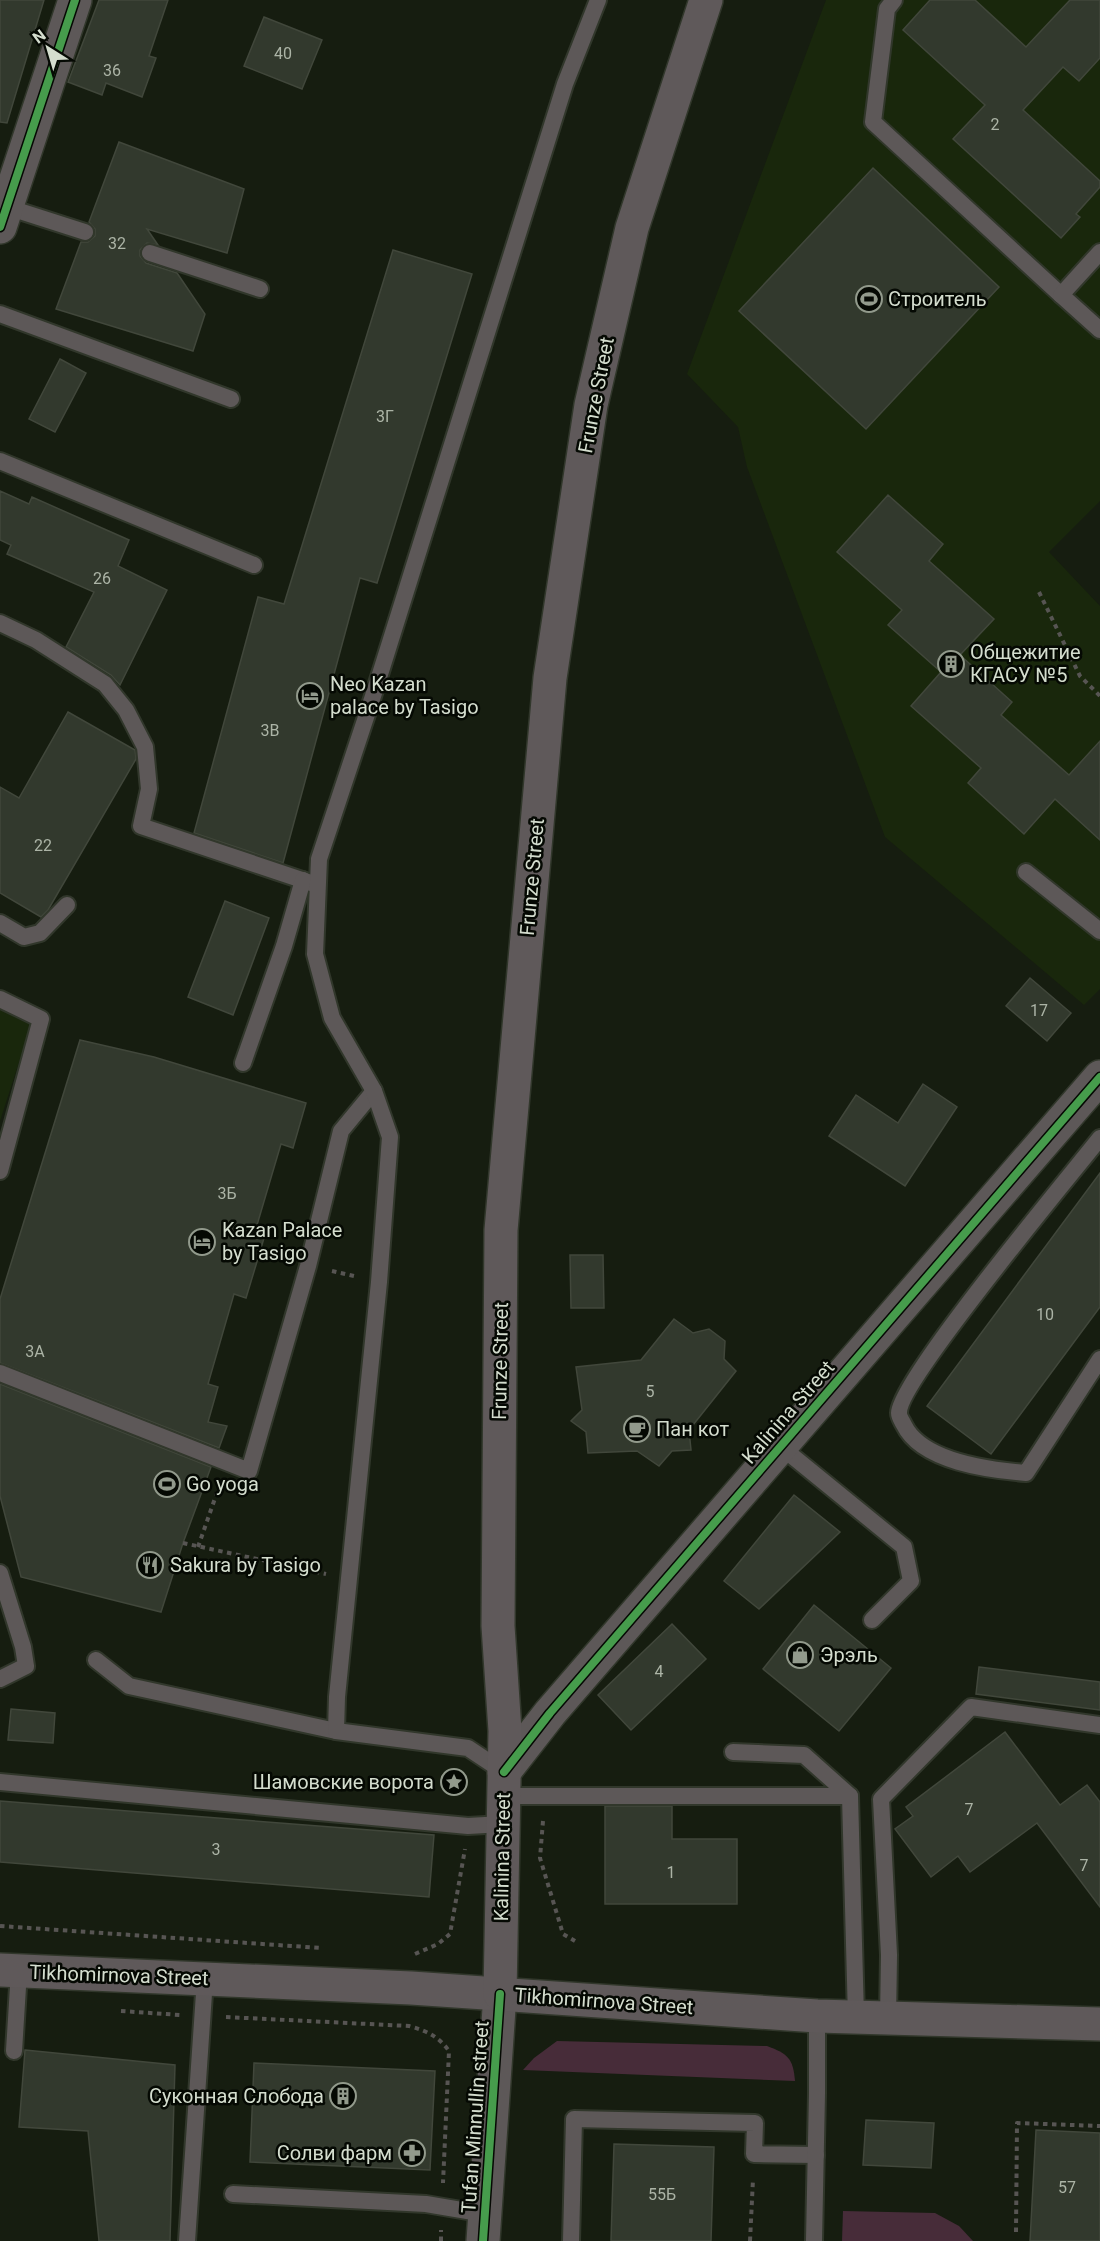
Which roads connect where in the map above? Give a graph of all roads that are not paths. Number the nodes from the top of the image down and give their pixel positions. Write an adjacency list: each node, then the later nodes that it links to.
1 (75, 0): 5 (street)
2 (598, 0): 18 (lane)
3 (706, 0): 40 (main road, Frunze Street)
4 (894, 0): 10 (lane)
5 (3, 217): 6 (lane)
6 (85, 232)
7 (1100, 252): 10 (lane)
8 (150, 254): 9 (lane)
9 (260, 289)
10 (1060, 295): 12 (lane)
11 (0, 314): 13 (lane)
12 (1100, 330)
13 (231, 399)
14 (0, 461): 15 (lane)
15 (254, 565)
16 (0, 623): 18 (lane)
17 (1026, 872): 21 (lane)
18 (310, 882): 23 (lane); 25 (lane)
19 (67, 905): 20 (lane)
20 (0, 923)
21 (1100, 931)
22 (0, 999): 27 (lane)
23 (243, 1063)
24 (1100, 1077): 30 (street, Kalinina Street)
25 (374, 1090): 29 (lane); 36 (lane)
26 (1100, 1138): 28 (lane)
27 (0, 1172)
28 (1100, 1359)
29 (0, 1373)
30 (780, 1446): 32 (lane); 40 (street, Kalinina Street)
31 (0, 1573): 34 (lane)
32 (872, 1620)
33 (96, 1660): 36 (lane)
34 (0, 1679)
35 (1100, 1725): 46 (lane)
36 (336, 1731): 40 (lane)
37 (733, 1752): 39 (lane)
38 (0, 1782): 40 (lane)
39 (850, 1796): 40 (lane); 45 (lane)
40 (503, 1797): 43 (main road, Kalinina Street)
41 (9, 1970): 42 (main road, Tikhomirnova Street); 48 (lane)
42 (205, 1979): 43 (main road, Tikhomirnova Street); 52 (lane)
43 (500, 1994): 44 (main road, Tikhomirnova Street); 51 (street, Tufan Minnullin street)
44 (817, 2016): 45 (main road, Tikhomirnova Street); 49 (lane)
45 (856, 2017): 46 (main road, Tikhomirnova Street)
46 (888, 2019): 47 (main road, Tikhomirnova Street)
47 (1100, 2024)
48 (14, 2051)
49 (816, 2155): 53 (lane); 54 (lane)
50 (233, 2193): 51 (lane)
51 (484, 2228)
52 (187, 2241)
53 (571, 2241)
54 (813, 2241)

